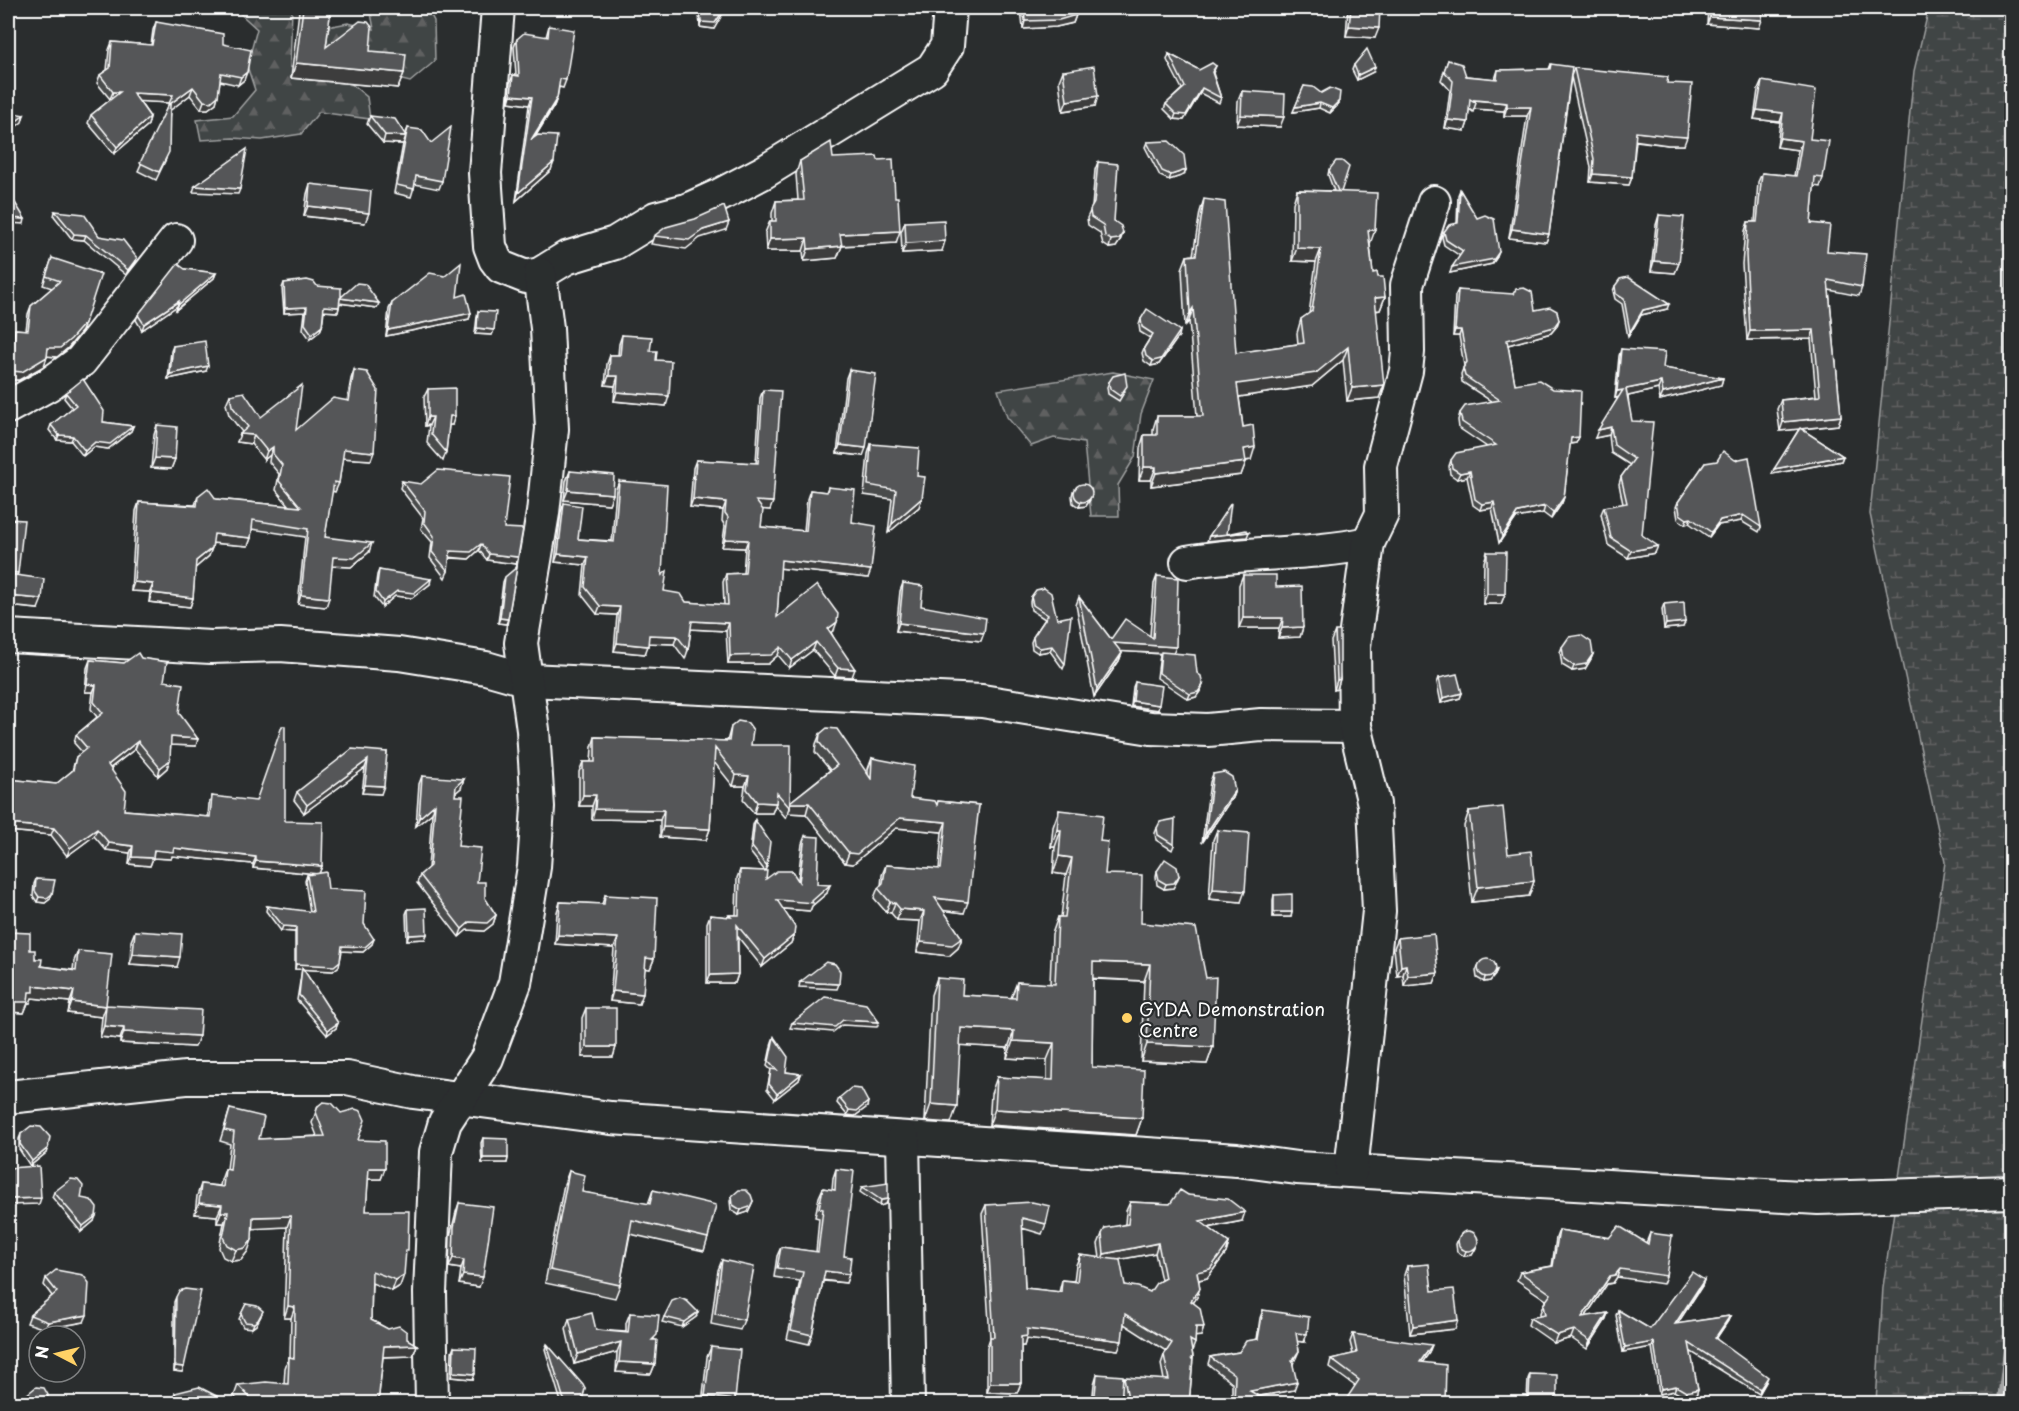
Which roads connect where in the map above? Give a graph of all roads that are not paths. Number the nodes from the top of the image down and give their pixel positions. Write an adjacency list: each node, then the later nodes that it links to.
1 (498, 8): 5 (street)
2 (950, 8): 5 (street)
3 (1434, 202): 7 (street)
4 (176, 240): 6 (street)
5 (540, 274): 10 (street)
6 (8, 407)
7 (1368, 543): 8 (street); 11 (street)
8 (1187, 562)
9 (8, 636): 10 (street)
10 (528, 680): 11 (street); 13 (street)
11 (1355, 726): 15 (street)
12 (8, 1097): 13 (street)
13 (460, 1097): 14 (street); 17 (street)
14 (903, 1138): 15 (street); 18 (street)
15 (1351, 1172): 16 (street)
16 (2012, 1192)
17 (432, 1404)
18 (908, 1404)

